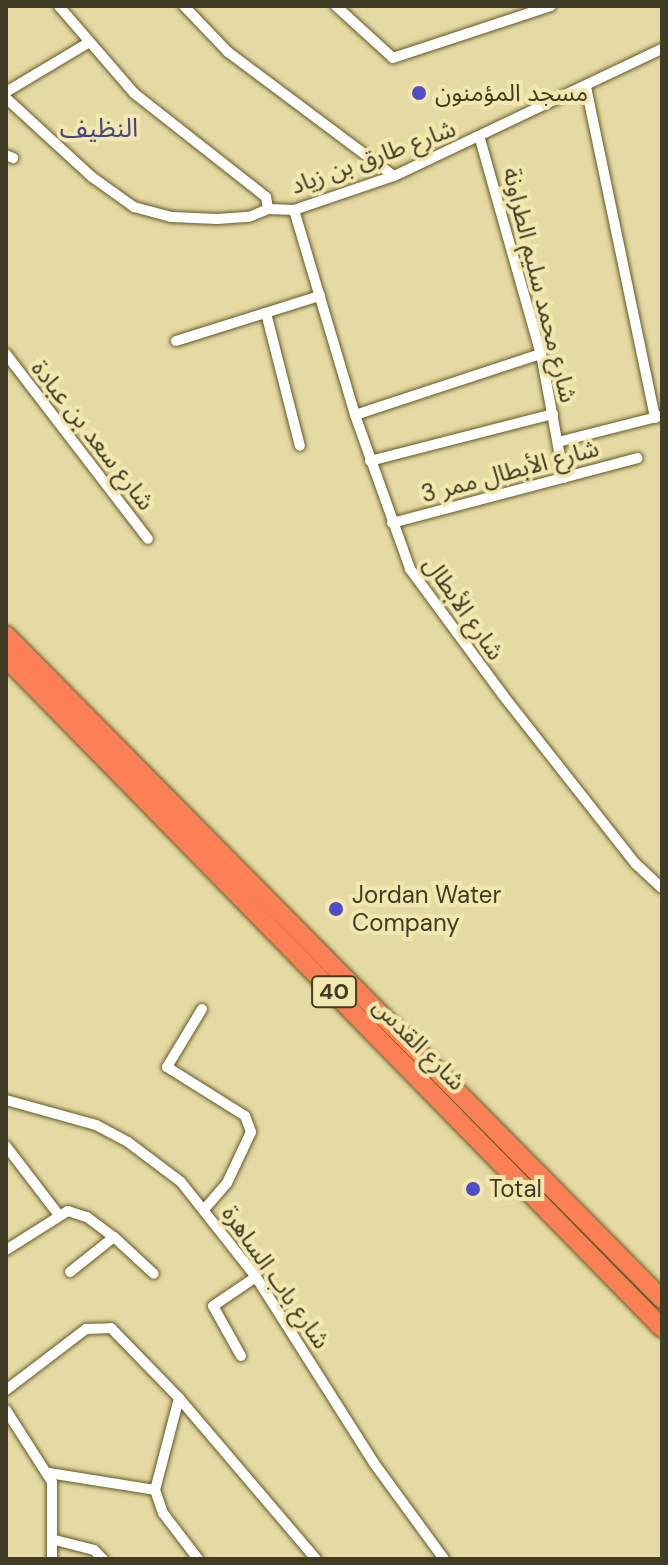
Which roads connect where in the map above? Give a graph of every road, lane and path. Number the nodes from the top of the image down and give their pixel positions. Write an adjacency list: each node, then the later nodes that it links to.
1 (59, 6): 5 (street)
2 (184, 6): 11 (street)
3 (336, 6): 4 (street)
4 (551, 6)
5 (88, 43): 8 (street); 13 (street)
6 (662, 49): 7 (street, شارع طارق بن زياد)
7 (586, 87): 10 (street, شارع طارق بن زياد); 21 (street)
8 (6, 92)
9 (6, 98): 13 (street, شارع طارق بن زياد)
10 (480, 139): 11 (street, شارع طارق بن زياد); 18 (street, شارع محمد سليم الطراونة)
11 (394, 176): 12 (street, شارع طارق بن زياد)
12 (294, 210): 13 (street, شارع طارق بن زياد); 14 (street, شارع الأبطال)
13 (265, 211)
14 (320, 296): 15 (street); 20 (street, شارع الأبطال)
15 (266, 313): 16 (street); 23 (street)
16 (176, 341)
17 (6, 354): 28 (street, شارع سعد بن عبادة)
18 (541, 354): 19 (street, شارع محمد سليم الطراونة); 20 (street)
19 (553, 414): 22 (street, شارع محمد سليم الطراونة); 25 (street)
20 (355, 415): 25 (street, شارع الأبطال)
21 (659, 417): 22 (street)
22 (558, 442): 26 (street, شارع محمد سليم الطراونة)
23 (300, 446)
24 (638, 458): 26 (street, شارع الأبطال ممر 3)
25 (370, 461): 27 (street, شارع الأبطال)
26 (564, 478): 27 (street, شارع الأبطال ممر 3)
27 (392, 523): 31 (street, شارع الأبطال)
28 (148, 539)
29 (6, 635): 39 (highway, شارع القدس / 40)
30 (6, 658): 45 (highway, شارع القدس / 40)
31 (662, 888)
32 (202, 1009): 35 (street)
33 (6, 1100): 35 (street, شارع باب الساهرة)
34 (6, 1146): 36 (street)
35 (205, 1208): 42 (street, شارع باب الساهرة)
36 (58, 1214): 37 (street); 38 (street)
37 (114, 1237): 40 (street); 41 (street)
38 (6, 1250)
39 (625, 1261): 43 (highway); 44 (highway, شارع القدس / 40)
40 (70, 1272)
41 (154, 1274)
42 (256, 1277): 46 (street); 57 (street, شارع باب الساهرة)
43 (662, 1279)
44 (662, 1299)
45 (662, 1328)
46 (241, 1356)
47 (6, 1390): 48 (street)
48 (179, 1398): 51 (street); 56 (street)
49 (6, 1410): 50 (street)
50 (49, 1473): 51 (street); 52 (street)
51 (155, 1490): 55 (street)
52 (55, 1540): 53 (street); 54 (street)
53 (52, 1559)
54 (103, 1559)
55 (198, 1559)
56 (316, 1559)
57 (444, 1559)

